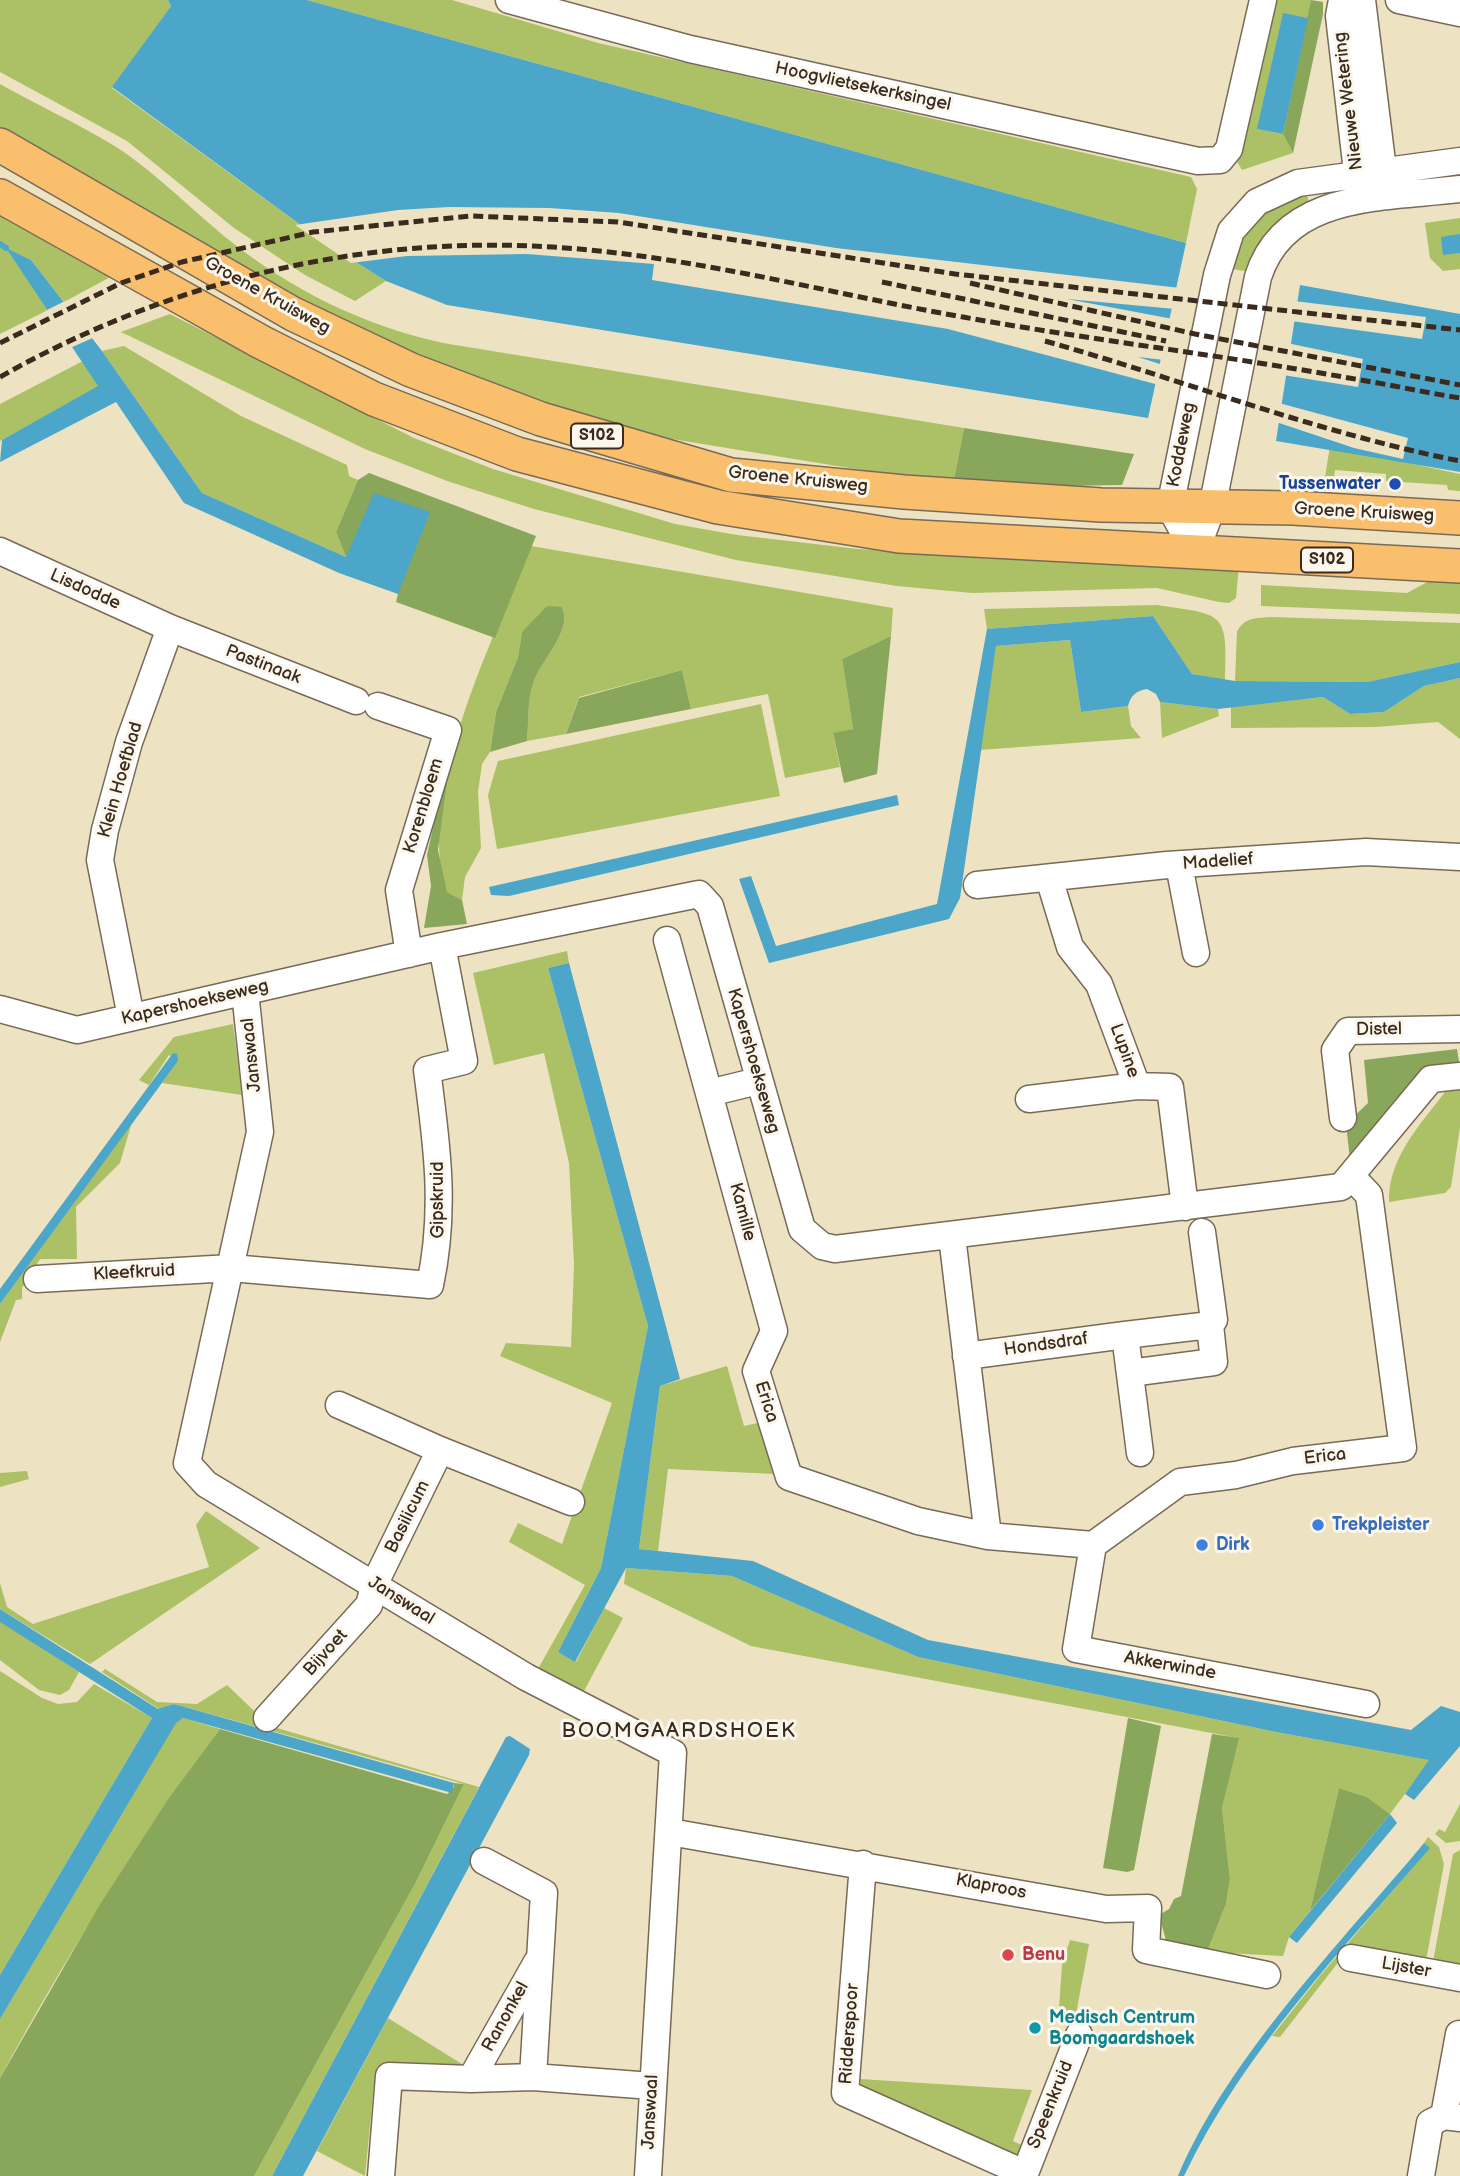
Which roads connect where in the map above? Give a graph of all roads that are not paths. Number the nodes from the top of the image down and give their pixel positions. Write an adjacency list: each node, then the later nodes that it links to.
1 (509, 0): 2 (street, Hoogvlietsekerksingel)
2 (1263, 0)
3 (1342, 0): 9 (street, Nieuwe Wetering)
4 (1362, 0): 9 (street, Nieuwe Wetering)
5 (1399, 0): 6 (street)
6 (1460, 13)
7 (0, 145): 13 (main road, Groene Kruisweg / S102)
8 (1460, 161): 9 (street, Koddeweg)
9 (1370, 172): 12 (street, Nieuwe Wetering); 13 (street, Koddeweg)
10 (1460, 189): 12 (street)
11 (0, 196): 17 (main road, Groene Kruisweg / S102)
12 (1374, 200): 14 (street)
13 (1170, 507): 14 (main road, Groene Kruisweg / S102); 17 (street, Koddeweg)
14 (1212, 508): 15 (main road, Groene Kruisweg / S102); 17 (street)
15 (1460, 517)
16 (0, 551): 19 (street, Lisdodde)
17 (1195, 553): 18 (main road, Groene Kruisweg / S102)
18 (1460, 566)
19 (170, 628): 20 (street, Pastinaak); 31 (street, Klein Hoefblad)
20 (367, 703): 28 (street, Korenbloem)
21 (1460, 857): 22 (street, Madelief)
22 (1179, 865): 23 (street, Madelief); 27 (street)
23 (1049, 878): 24 (street, Madelief); 35 (street, Lupine)
24 (977, 885)
25 (667, 940): 36 (street, Kamille)
26 (442, 946): 28 (street, Kapershoekseweg); 34 (street, Kapershoekseweg); 43 (street, Gipskruid)
27 (1196, 953)
28 (409, 954): 29 (street, Kapershoekseweg)
29 (245, 992): 31 (street, Kapershoekseweg); 43 (street, Janswaal)
30 (0, 1009): 31 (street, Kapershoekseweg)
31 (131, 1017)
32 (1460, 1029): 38 (street, Distel)
33 (1460, 1076): 39 (street, Kapershoekseweg)
34 (758, 1081): 36 (street); 42 (street, Kapershoekseweg)
35 (1137, 1086): 37 (street); 40 (street, Lupine)
36 (709, 1093): 46 (street, Kamille)
37 (1029, 1099)
38 (1343, 1118)
39 (1351, 1176): 40 (street, Kapershoekseweg); 55 (street, Erica)
40 (1185, 1207): 42 (street, Kapershoekseweg)
41 (1202, 1232): 45 (street)
42 (952, 1236): 48 (street)
43 (231, 1268): 44 (street, Kleefkruid); 56 (street, Janswaal)
44 (37, 1279)
45 (1210, 1325): 47 (street, Hondsdraf); 49 (street)
46 (774, 1331): 54 (street, Erica)
47 (1125, 1335): 48 (street, Hondsdraf); 49 (street)
48 (966, 1356): 54 (street)
49 (1130, 1373): 52 (street)
50 (340, 1405): 51 (street)
51 (440, 1450): 53 (street); 56 (street, Basilicum)
52 (1140, 1453)
53 (571, 1502)
54 (988, 1536): 55 (street, Erica)
55 (1093, 1545): 57 (street, Akkerwinde)
56 (375, 1584): 58 (street, Bijvoet); 59 (street, Janswaal)
57 (1366, 1704)
58 (267, 1718)
59 (670, 1832): 61 (street, Klaproos); 70 (street, Janswaal)
60 (484, 1861): 62 (street, Ranonkel)
61 (863, 1864): 64 (street, Klaproos); 72 (street, Ridderspoor)
62 (540, 1956): 68 (street, Ranonkel); 69 (street, Ranonkel)
63 (1351, 1958): 65 (street, Lijster)
64 (1267, 1975)
65 (1460, 1978)
66 (1460, 2032): 71 (street)
67 (1079, 2035): 72 (street, Speenkruid)
68 (533, 2077): 69 (street, Ranonkel); 70 (street, Ranonkel)
69 (471, 2079): 73 (street, Ranonkel)
70 (652, 2086): 74 (street, Janswaal)
71 (1452, 2117): 75 (street)
72 (1024, 2175)
73 (381, 2176)
74 (648, 2176)
75 (1421, 2176)

